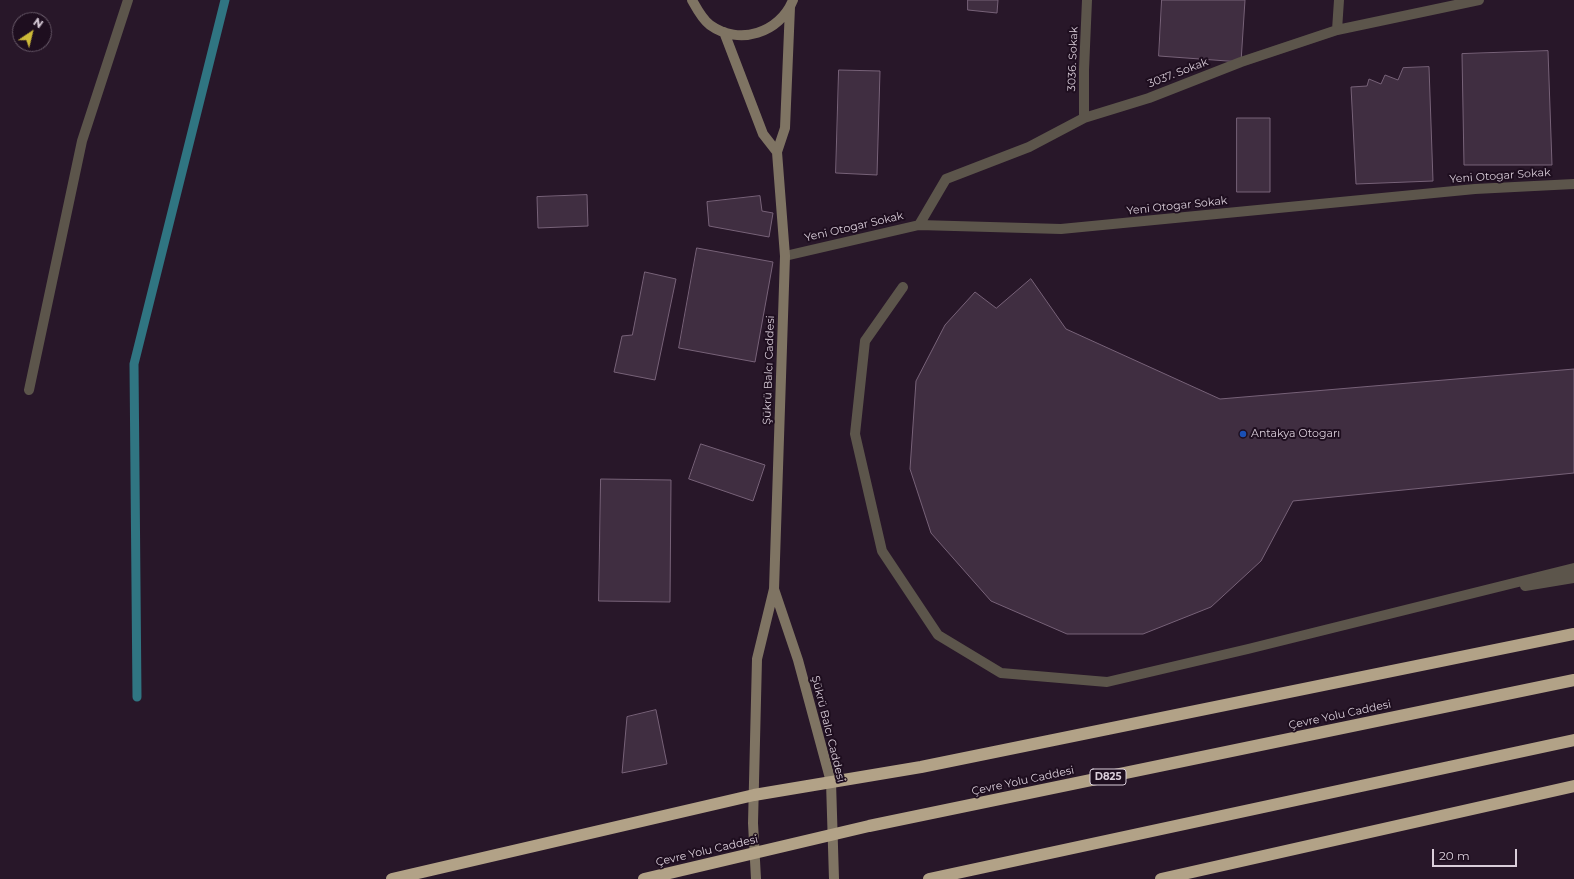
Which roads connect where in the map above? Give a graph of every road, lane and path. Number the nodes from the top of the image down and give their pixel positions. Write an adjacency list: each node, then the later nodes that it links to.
1 (128, 0): 15 (street)
2 (692, 0): 8 (street)
3 (1087, 0): 9 (street, 3036. Sokak)
4 (1339, 0): 7 (street)
5 (1479, 0): 7 (street, 3037. Sokak)
6 (791, 4): 8 (street); 10 (street, Şükrü Balcı Caddesi)
7 (1337, 30): 9 (street, 3037. Sokak)
8 (724, 32): 10 (street)
9 (1084, 118): 12 (street, 3037. Sokak)
10 (777, 152): 13 (street, Şükrü Balcı Caddesi)
11 (1574, 184): 12 (street, Yeni Otogar Sokak)
12 (919, 225): 13 (street, Yeni Otogar Sokak)
13 (785, 256): 18 (street, Şükrü Balcı Caddesi)
14 (903, 287): 19 (street)
15 (29, 390)
16 (1574, 568): 19 (street)
17 (1574, 578): 19 (street)
18 (774, 589): 23 (street, Şükrü Balcı Caddesi); 25 (street, Şükrü Balcı Caddesi)
19 (1461, 595)
20 (1574, 634): 23 (highway)
21 (1574, 680): 27 (highway, Çevre Yolu Caddesi / D825, bridge)
22 (1574, 740): 30 (highway)
23 (831, 782): 25 (highway); 29 (street, Şükrü Balcı Caddesi)
24 (1574, 786): 31 (highway)
25 (754, 795): 26 (highway); 28 (street, Şükrü Balcı Caddesi)
26 (392, 879)
27 (644, 879)
28 (756, 879)
29 (834, 879)
30 (929, 879)
31 (1161, 879)

